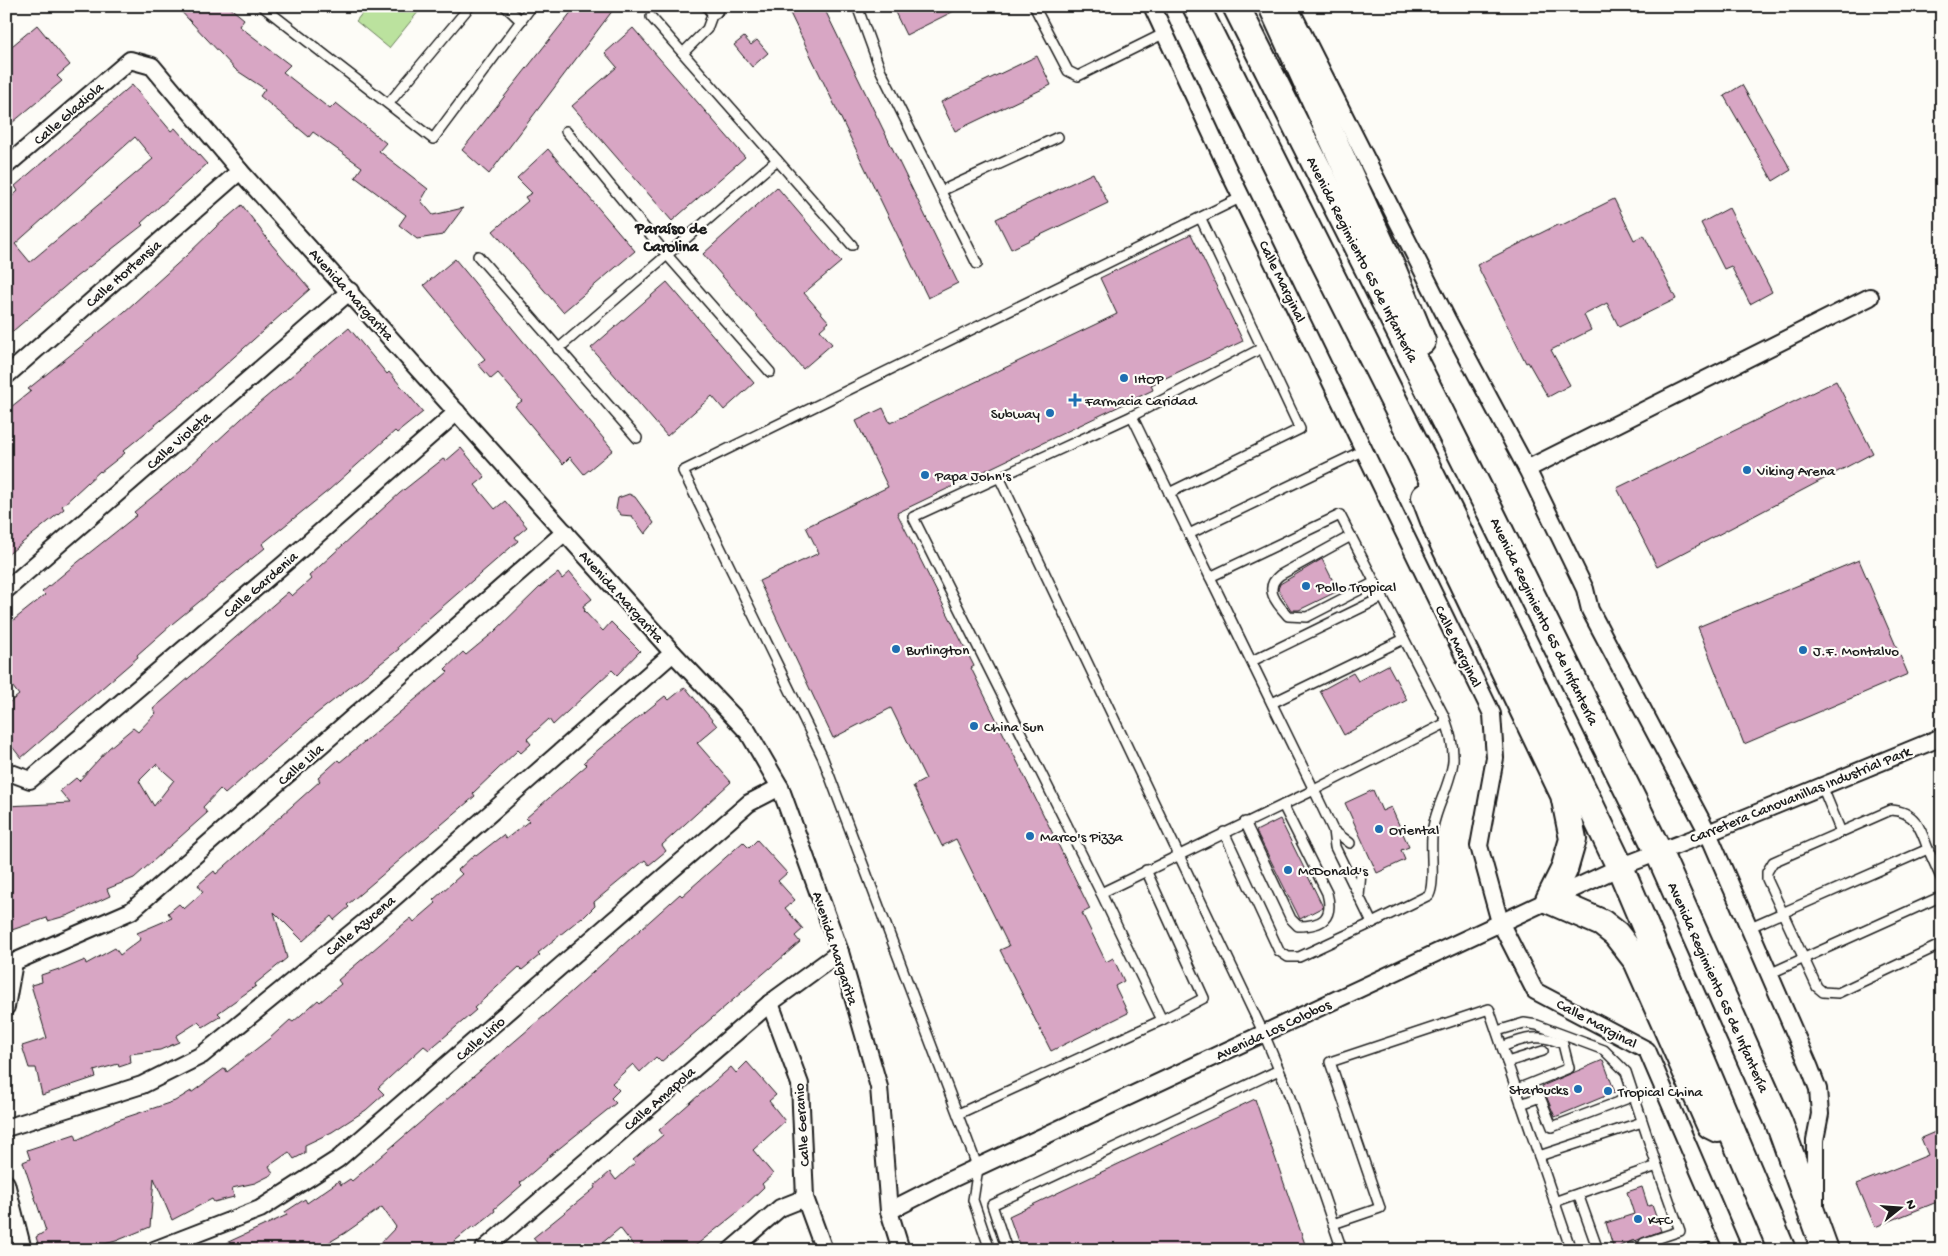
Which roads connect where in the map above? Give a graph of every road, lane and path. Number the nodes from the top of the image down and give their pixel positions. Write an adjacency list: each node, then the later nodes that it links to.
1 (470, 6): 18 (lane)
2 (505, 6): 14 (lane)
3 (532, 6): 14 (lane)
4 (857, 6): 24 (lane)
5 (1034, 6): 15 (lane)
6 (1152, 6): 15 (street, Calle Marginal)
7 (1196, 6): 37 (main road)
8 (1236, 6): 45 (main road, Avenida Regimiento 65 de Infantería)
9 (1272, 6): 45 (main road)
10 (1289, 6): 42 (street)
11 (265, 7): 18 (lane)
12 (714, 7): 16 (lane)
13 (651, 17): 16 (lane)
14 (521, 21): 18 (lane)
15 (1165, 33): 25 (street, Calle Marginal)
16 (683, 53): 21 (lane)
17 (130, 60): 22 (street, Calle Gladiola); 23 (street, Avenida Margarita)
18 (388, 104)
19 (566, 131): 28 (lane)
20 (1058, 137): 24 (lane)
21 (777, 160): 27 (lane); 28 (lane)
22 (6, 166)
23 (240, 171): 31 (street, Avenida Margarita); 36 (street, Calle Hortensia)
24 (940, 191): 30 (lane)
25 (1242, 198): 26 (lane); 41 (street, Calle Marginal)
26 (1201, 220): 33 (lane); 101 (lane)
27 (852, 245)
28 (667, 255): 34 (lane); 35 (lane)
29 (478, 256): 34 (lane)
30 (977, 264)
31 (350, 291): 38 (street, Avenida Margarita); 51 (street, Calle Violeta)
32 (1870, 297): 42 (street)
33 (1262, 348): 39 (lane); 44 (lane)
34 (558, 349): 40 (lane)
35 (770, 372)
36 (6, 376)
37 (1382, 379): 73 (main road); 80 (main road)
38 (457, 412): 46 (street, Avenida Margarita); 59 (street, Calle Gardenia)
39 (1132, 416): 43 (lane); 44 (lane)
40 (637, 438)
41 (1364, 450): 47 (lane); 82 (street, Calle Marginal)
42 (1527, 469): 68 (street)
43 (1000, 479): 72 (lane); 77 (lane)
44 (1169, 493): 47 (lane)
45 (1490, 511): 71 (main road, Avenida Regimiento 65 de Infantería)
46 (565, 532): 54 (street, Avenida Margarita); 90 (street, Calle Lila)
47 (1189, 534): 49 (lane)
48 (1352, 536): 49 (lane); 50 (lane); 50 (lane)
49 (1210, 577): 55 (lane)
50 (1375, 582): 52 (lane)
51 (6, 590)
52 (1383, 597): 53 (lane); 55 (lane)
53 (1404, 639): 56 (lane); 57 (lane)
54 (673, 653): 61 (street, Avenida Margarita); 103 (street, Calle Azucena)
55 (1252, 661): 56 (lane)
56 (1272, 703): 62 (lane)
57 (1446, 722): 62 (lane); 83 (lane)
58 (1942, 737): 60 (street, Carretera Canovanillas Industrial Park)
59 (6, 771)
60 (1822, 786): 67 (lane); 68 (street, Carretera Canovanillas Industrial Park)
61 (780, 787): 86 (street, Avenida Margarita); 119 (street, Calle Lirio)
62 (1314, 790): 63 (lane); 65 (lane)
63 (1282, 804): 64 (lane); 64 (lane)
64 (1245, 822): 66 (lane)
65 (1334, 830): 69 (lane); 79 (lane)
66 (1224, 832): 72 (lane); 83 (lane)
67 (1841, 832): 70 (lane); 81 (lane)
68 (1708, 833): 71 (street, Carretera Canovanillas Industrial Park); 84 (street)
69 (1350, 844)
70 (1928, 849): 76 (lane); 81 (lane)
71 (1658, 851): 73 (street, Avenida Los Colobos); 113 (main road, Avenida Regimiento 65 de Infantería)
72 (1178, 854): 74 (lane); 93 (lane)
73 (1620, 867): 80 (street, Avenida Los Colobos); 104 (main road)
74 (1146, 870): 77 (lane); 91 (lane)
75 (1361, 872): 79 (lane)
76 (1942, 880)
77 (1101, 893): 91 (lane)
78 (1942, 896): 87 (lane)
79 (1359, 897): 83 (lane)
80 (1549, 900): 82 (street, Avenida Los Colobos); 104 (main road)
81 (1782, 913): 84 (lane); 87 (lane)
82 (1500, 922): 93 (street, Avenida Los Colobos); 117 (street, Calle Marginal)
83 (1372, 923)
84 (1748, 928): 88 (street)
85 (1942, 944): 87 (lane)
86 (840, 952): 89 (street, Calle Amapola); 112 (street, Avenida Margarita)
87 (1804, 958): 88 (lane)
88 (1769, 974): 113 (street)
89 (770, 1003): 110 (street, Calle Geranio); 120 (street, Calle Amapola)
90 (6, 1007)
91 (1162, 1020): 101 (lane)
92 (1497, 1031): 94 (lane); 99 (lane); 114 (lane)
93 (1264, 1034): 97 (lane); 107 (street, Avenida Los Colobos)
94 (1502, 1047): 96 (lane); 98 (lane)
95 (1543, 1051): 96 (lane)
96 (1507, 1062): 98 (lane)
97 (1279, 1070): 114 (lane); 125 (lane)
98 (1516, 1089): 100 (lane)
99 (1634, 1096): 100 (lane); 102 (lane)
100 (1521, 1104): 105 (lane)
101 (958, 1114): 107 (lane)
102 (1642, 1122): 105 (lane); 106 (lane)
103 (6, 1128)
104 (1734, 1137): 132 (main road)
105 (1539, 1156): 111 (lane)
106 (1657, 1166): 109 (lane); 115 (lane)
107 (978, 1168): 112 (street, Avenida Los Colobos); 124 (lane)
108 (6, 1182): 118 (street)
109 (1578, 1194): 111 (lane); 128 (lane)
110 (805, 1198): 121 (street); 122 (street, Calle Geranio)
111 (1554, 1202): 127 (lane)
112 (889, 1211): 123 (street, Avenida Margarita)
113 (1814, 1220): 133 (main road, Avenida Regimiento 65 de Infantería)
114 (1333, 1224): 126 (lane)
115 (1644, 1243)
116 (1634, 1246): 129 (lane)
117 (1729, 1248)
118 (23, 1250)
119 (154, 1250)
120 (483, 1250)
121 (731, 1250)
122 (824, 1250)
123 (901, 1250)
124 (990, 1250)
125 (1007, 1250)
126 (1342, 1250)
127 (1571, 1250)
128 (1598, 1250)
129 (1624, 1250)
130 (1702, 1250): 131 (lane)
131 (1715, 1250)
132 (1782, 1250)
133 (1825, 1250)

